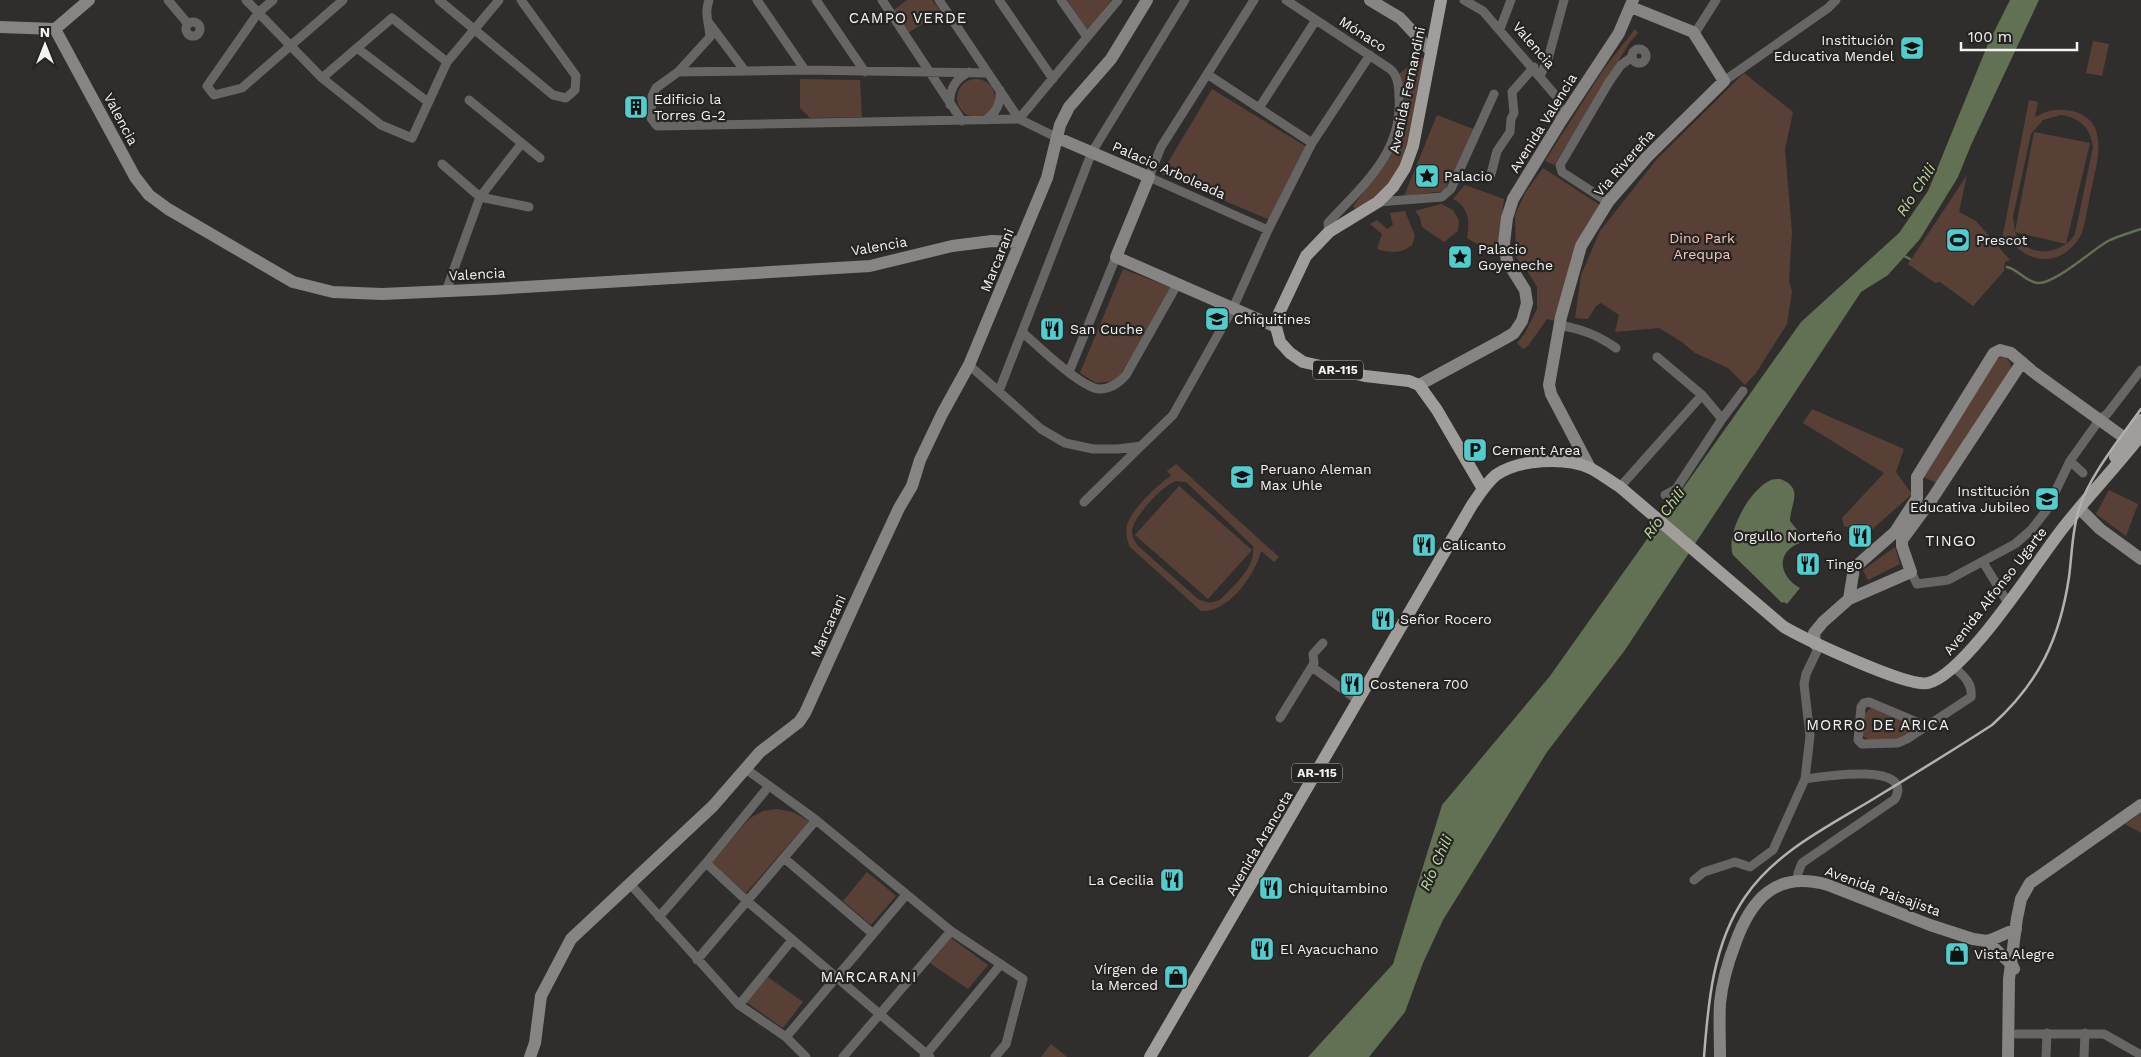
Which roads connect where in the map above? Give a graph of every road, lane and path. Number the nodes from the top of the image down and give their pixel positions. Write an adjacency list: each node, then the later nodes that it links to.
1 (89, 0): 34 (street)
2 (168, 0): 32 (street)
3 (246, 0): 29 (street)
4 (273, 0): 29 (street)
5 (343, 0): 39 (street)
6 (439, 0): 36 (street)
7 (499, 0): 36 (street)
8 (521, 0): 36 (street)
9 (708, 0): 31 (street)
10 (757, 0): 46 (street)
11 (816, 0): 49 (street)
12 (939, 0): 52 (street)
13 (999, 0): 56 (street)
14 (1061, 0): 38 (street)
15 (1118, 0): 38 (street)
16 (1148, 0): 68 (street, Marcarani)
17 (1185, 0): 71 (street)
18 (1254, 0): 53 (street)
19 (1286, 0): 30 (street, Mónaco)
20 (1370, 0): 41 (street)
21 (1441, 0): 41 (main road, Avenida Fernandini)
22 (1464, 0): 35 (street, Valencia)
23 (1511, 0): 35 (street)
24 (1564, 0): 54 (street)
25 (1716, 0): 37 (street)
26 (1836, 0): 57 (street, Via Rivereña)
27 (886, 2): 50 (street)
28 (1632, 3): 37 (street); 67 (street, Avenida Valencia)
29 (258, 13): 39 (street); 39 (street)
30 (1316, 20): 42 (street, Mónaco); 63 (street)
31 (709, 22): 47 (street); 48 (street)
32 (188, 24)
33 (0, 27): 34 (street)
34 (55, 29): 85 (street, Valencia)
35 (1500, 29): 45 (street, Valencia)
36 (475, 30): 44 (street)
37 (1693, 32): 57 (street)
38 (1087, 37): 56 (street)
39 (290, 46): 55 (street)
40 (358, 48): 44 (street); 55 (street); 61 (street)
41 (1431, 51): 77 (main road, Avenida Fernandini)
42 (1370, 55): 70 (street); 81 (street, Mónaco)
43 (1632, 57): 78 (street)
44 (447, 62): 61 (street)
45 (1534, 68): 54 (street, Valencia); 74 (street)
46 (805, 70): 48 (street); 49 (street)
47 (678, 72): 48 (street); 66 (street)
48 (745, 72)
49 (866, 72): 50 (street)
50 (928, 72): 51 (street); 62 (street)
51 (969, 72): 52 (street); 62 (street)
52 (988, 73): 58 (street)
53 (1207, 74): 63 (street); 75 (street)
54 (1540, 76): 67 (street, Valencia)
55 (322, 78): 61 (street)
56 (1053, 79): 64 (street)
57 (1724, 81): 78 (street, Via Rivereña)
58 (1000, 90): 64 (street); 65 (street)
59 (1494, 94): 77 (street)
60 (469, 100): 69 (street)
61 (428, 102)
62 (950, 105): 66 (street)
63 (1259, 108): 70 (street)
64 (1019, 119): 65 (street); 68 (street)
65 (985, 120): 66 (street)
66 (962, 121)
67 (1558, 124): 96 (street, Avenida Valencia)
68 (1058, 138): 71 (street, Palacio Arboleada); 82 (street, Marcarani)
69 (522, 143): 72 (street); 76 (street)
70 (1312, 143): 80 (street)
71 (1092, 152): 75 (street, Palacio Arboleada); 89 (street)
72 (540, 158)
73 (442, 164): 76 (street)
74 (1491, 174)
75 (1149, 177): 80 (street, Palacio Arboleada); 83 (street)
76 (480, 197): 79 (street); 85 (street)
77 (1378, 202): 81 (main road, Avenida Fernandini)
78 (1608, 202): 87 (street, Via Rivereña)
79 (529, 207)
80 (1268, 230): 86 (street)
81 (1329, 232): 88 (main road, Avenida Fernandini)
82 (1020, 242): 85 (street, Valencia); 93 (street, Marcarani)
83 (1116, 257): 84 (street); 95 (street)
84 (1178, 283): 86 (street); 95 (street)
85 (446, 291)
86 (1233, 308): 88 (street); 104 (street)
87 (1559, 325): 90 (street); 106 (street, Via Rivereña)
88 (1276, 327): 96 (main road, AR-115)
89 (1022, 332): 95 (street); 97 (street)
90 (1616, 348)
91 (1656, 357): 99 (street)
92 (2022, 362): 101 (street); 110 (street); 112 (street)
93 (970, 365): 97 (street); 128 (street, Marcarani)
94 (2141, 370): 101 (street)
95 (1069, 372)
96 (1419, 386): 109 (main road)
97 (999, 391): 104 (street)
98 (1743, 391): 100 (street)
99 (1702, 395): 100 (street); 108 (street)
100 (1722, 418): 111 (street)
101 (2100, 419): 103 (street); 105 (street)
102 (2141, 420): 103 (main road, Avenida Alfonso Ugarte)
103 (2134, 439): 114 (main road, Avenida Alfonso Ugarte)
104 (1141, 446): 113 (street)
105 (2070, 460): 107 (street); 117 (street)
106 (1590, 468): 108 (main road, Avenida Alfonso Ugarte); 109 (main road, Avenida Alfonso Ugarte)
107 (2084, 472)
108 (1620, 487): 122 (main road, Avenida Alfonso Ugarte)
109 (1483, 488): 125 (main road, Avenida Arancota / AR-115)
110 (1917, 492): 112 (street); 115 (street)
111 (1665, 495)
112 (1932, 499): 115 (street)
113 (1084, 502)
114 (2080, 509): 116 (street); 120 (main road, Avenida Alfonso Ugarte)
115 (1898, 536): 118 (street); 119 (street)
116 (2141, 559)
117 (1983, 562): 118 (street); 120 (street)
118 (1910, 572): 119 (street)
119 (1849, 599): 122 (street)
120 (2008, 603): 124 (main road, Avenida Alfonso Ugarte)
121 (1323, 643): 123 (street)
122 (1815, 644): 124 (main road, Avenida Alfonso Ugarte); 129 (street)
123 (1312, 667): 125 (street); 126 (street)
124 (1955, 668): 127 (street)
125 (1359, 701): 162 (main road, Avenida Arancota / AR-115)
126 (1280, 718)
127 (1926, 726): 127 (street)
128 (746, 770): 130 (street); 137 (street, Marcarani)
129 (1805, 779): 135 (street); 136 (street)
130 (769, 786): 132 (street); 134 (street)
131 (2141, 805): 141 (street)
132 (816, 820): 133 (street); 138 (street)
133 (784, 858): 139 (street); 143 (street)
134 (706, 863): 139 (street); 140 (street)
135 (1694, 880)
136 (1797, 881): 145 (street, Avenida Paisajista); 163 (street, Avenida Paisajista)
137 (631, 885): 140 (street); 158 (street, Marcarani)
138 (906, 895): 142 (street); 143 (street)
139 (747, 901): 144 (street); 146 (street)
140 (659, 917): 146 (street)
141 (2016, 929): 145 (street); 148 (street)
142 (951, 931): 147 (street); 151 (street)
143 (872, 934): 149 (street)
144 (792, 940): 149 (street); 150 (street)
145 (1987, 941): 148 (street, Avenida Paisajista)
146 (697, 960): 150 (street)
147 (1000, 964): 157 (street); 161 (street)
148 (2012, 965): 153 (street); 164 (street)
149 (837, 978): 151 (street); 155 (street)
150 (739, 1005): 155 (street)
151 (880, 1015): 157 (street); 160 (street)
152 (2047, 1033): 153 (street); 154 (street); 166 (street)
153 (2017, 1034): 165 (street)
154 (2085, 1034): 156 (street); 167 (street)
155 (786, 1037): 159 (street)
156 (2141, 1055)
157 (927, 1056)
158 (530, 1057)
159 (806, 1057)
160 (843, 1057)
161 (995, 1057)
162 (1150, 1057)
163 (1720, 1057)
164 (2008, 1057)
165 (2016, 1057)
166 (2046, 1057)
167 (2084, 1057)

